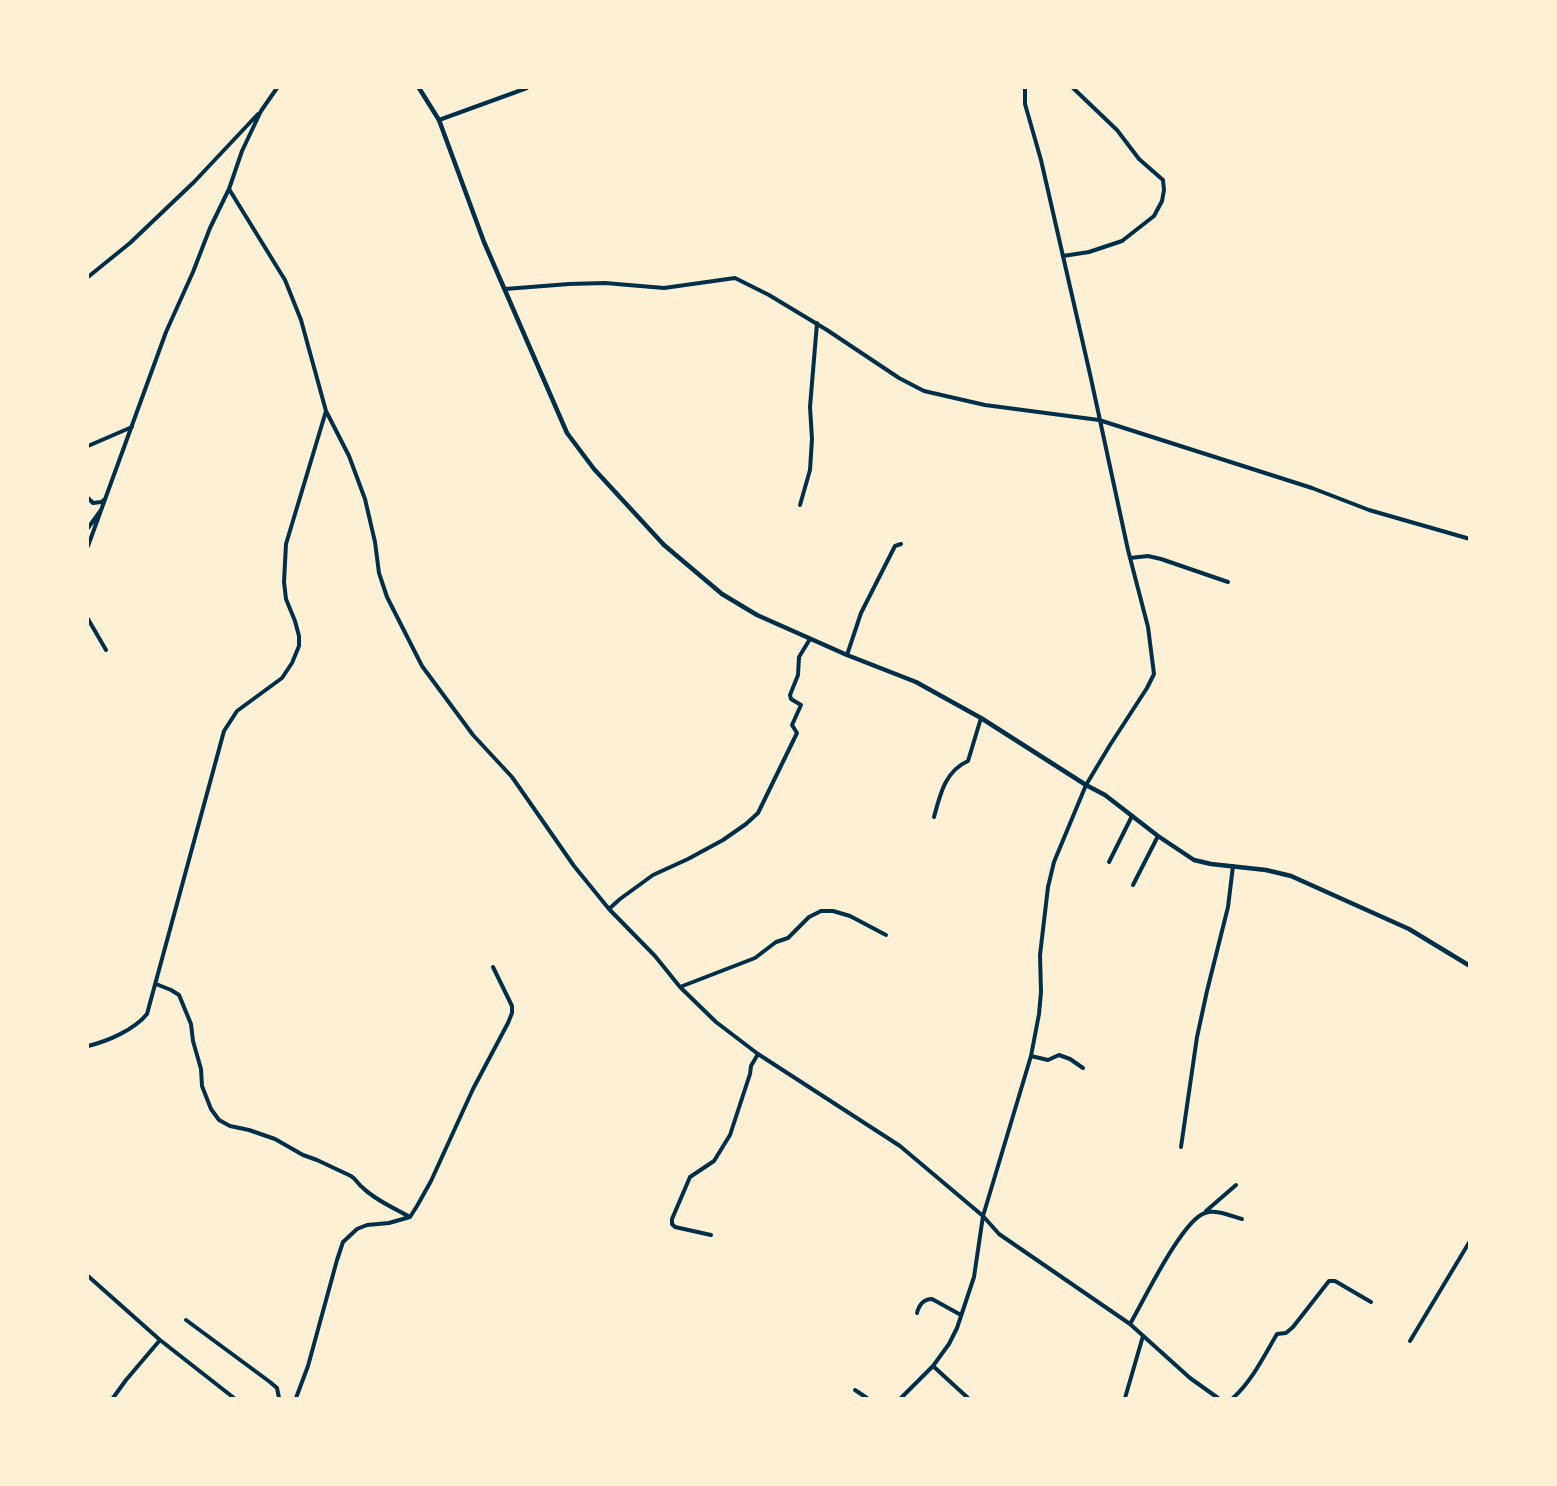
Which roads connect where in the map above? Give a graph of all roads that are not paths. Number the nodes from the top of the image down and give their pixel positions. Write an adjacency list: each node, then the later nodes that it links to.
1 (277, 88): 6 (street)
2 (419, 88): 7 (street)
3 (527, 88): 7 (street)
4 (1025, 88): 9 (street)
5 (1073, 88): 9 (street)
6 (261, 111): 8 (street); 10 (street)
7 (439, 120): 11 (street)
8 (229, 189): 13 (street); 15 (street)
9 (1062, 256): 14 (street)
10 (88, 277)
11 (505, 289): 12 (street); 28 (street)
12 (817, 323): 14 (street); 19 (street)
13 (326, 411): 39 (street); 43 (street)
14 (1099, 420): 22 (street); 25 (street)
15 (132, 427): 16 (street); 18 (street)
16 (88, 446)
17 (88, 498): 18 (street)
18 (105, 499): 20 (street)
19 (800, 505)
20 (102, 508): 21 (street); 24 (street)
21 (88, 528)
22 (1470, 540)
23 (901, 544): 30 (street)
24 (88, 546)
25 (1130, 558): 26 (street); 32 (street)
26 (1228, 582)
27 (88, 618): 29 (street)
28 (810, 639): 30 (street); 39 (street)
29 (106, 650)
30 (848, 655): 31 (street)
31 (981, 718): 32 (street); 34 (street)
32 (1086, 786): 33 (street); 47 (street)
33 (1132, 816): 35 (street); 36 (street)
34 (934, 817)
35 (1158, 836): 37 (street); 38 (street)
36 (1109, 862)
37 (1233, 866): 41 (street); 49 (street)
38 (1133, 885)
39 (609, 909): 44 (street)
40 (886, 935): 44 (street)
41 (1470, 966)
42 (493, 967): 52 (street)
43 (156, 984): 45 (street); 52 (street)
44 (680, 987): 46 (street)
45 (88, 1046)
46 (758, 1054): 53 (street); 55 (street)
47 (1031, 1056): 48 (street); 53 (street)
48 (1083, 1068)
49 (1181, 1147)
50 (1236, 1185): 51 (street)
51 (1204, 1213): 54 (street); 62 (street)
52 (410, 1216): 71 (street)
53 (983, 1216): 60 (street); 62 (street)
54 (1242, 1219)
55 (711, 1235)
56 (1470, 1241): 65 (street)
57 (88, 1276): 64 (street)
58 (1371, 1302): 77 (street)
59 (917, 1313): 60 (street)
60 (962, 1315): 66 (street)
61 (186, 1320): 70 (street)
62 (1130, 1324): 63 (street)
63 (1143, 1336): 75 (street); 76 (street)
64 (160, 1340): 68 (street); 69 (street)
65 (1410, 1341)
66 (933, 1366): 73 (street); 74 (street)
67 (855, 1390): 72 (street)
68 (114, 1398)
69 (234, 1398)
70 (279, 1398)
71 (296, 1398)
72 (867, 1398)
73 (901, 1398)
74 (968, 1398)
75 (1125, 1398)
76 (1218, 1398)
77 (1233, 1398)

